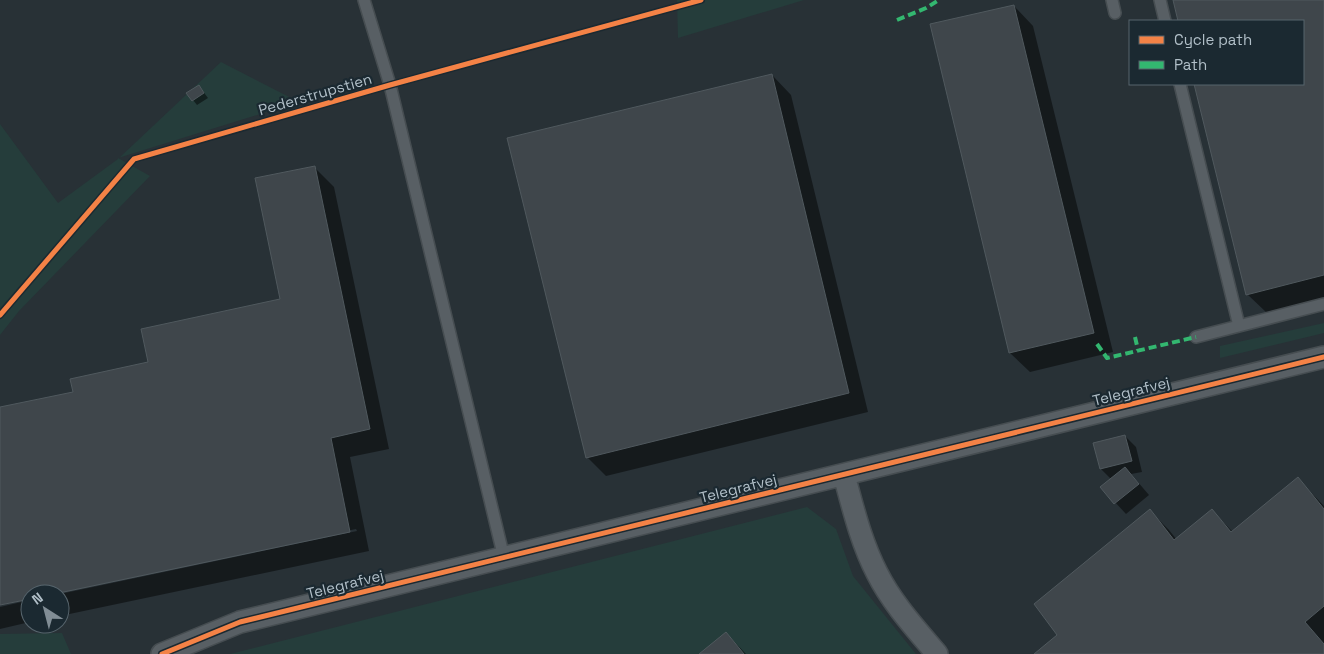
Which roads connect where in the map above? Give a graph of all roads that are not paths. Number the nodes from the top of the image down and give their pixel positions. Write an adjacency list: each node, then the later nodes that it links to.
1 (364, 0): 12 (lane)
2 (1112, 0): 4 (lane)
3 (1160, 0): 5 (lane)
4 (1115, 13)
5 (1165, 20)
6 (1180, 85): 8 (lane)
7 (1324, 304): 8 (lane)
8 (1239, 326): 9 (lane)
9 (1196, 336)
10 (1324, 357): 11 (street, Telegrafvej)
11 (844, 475): 12 (street, Telegrafvej); 14 (street)
12 (504, 558): 13 (street, Telegrafvej)
13 (162, 654)
14 (937, 654)

